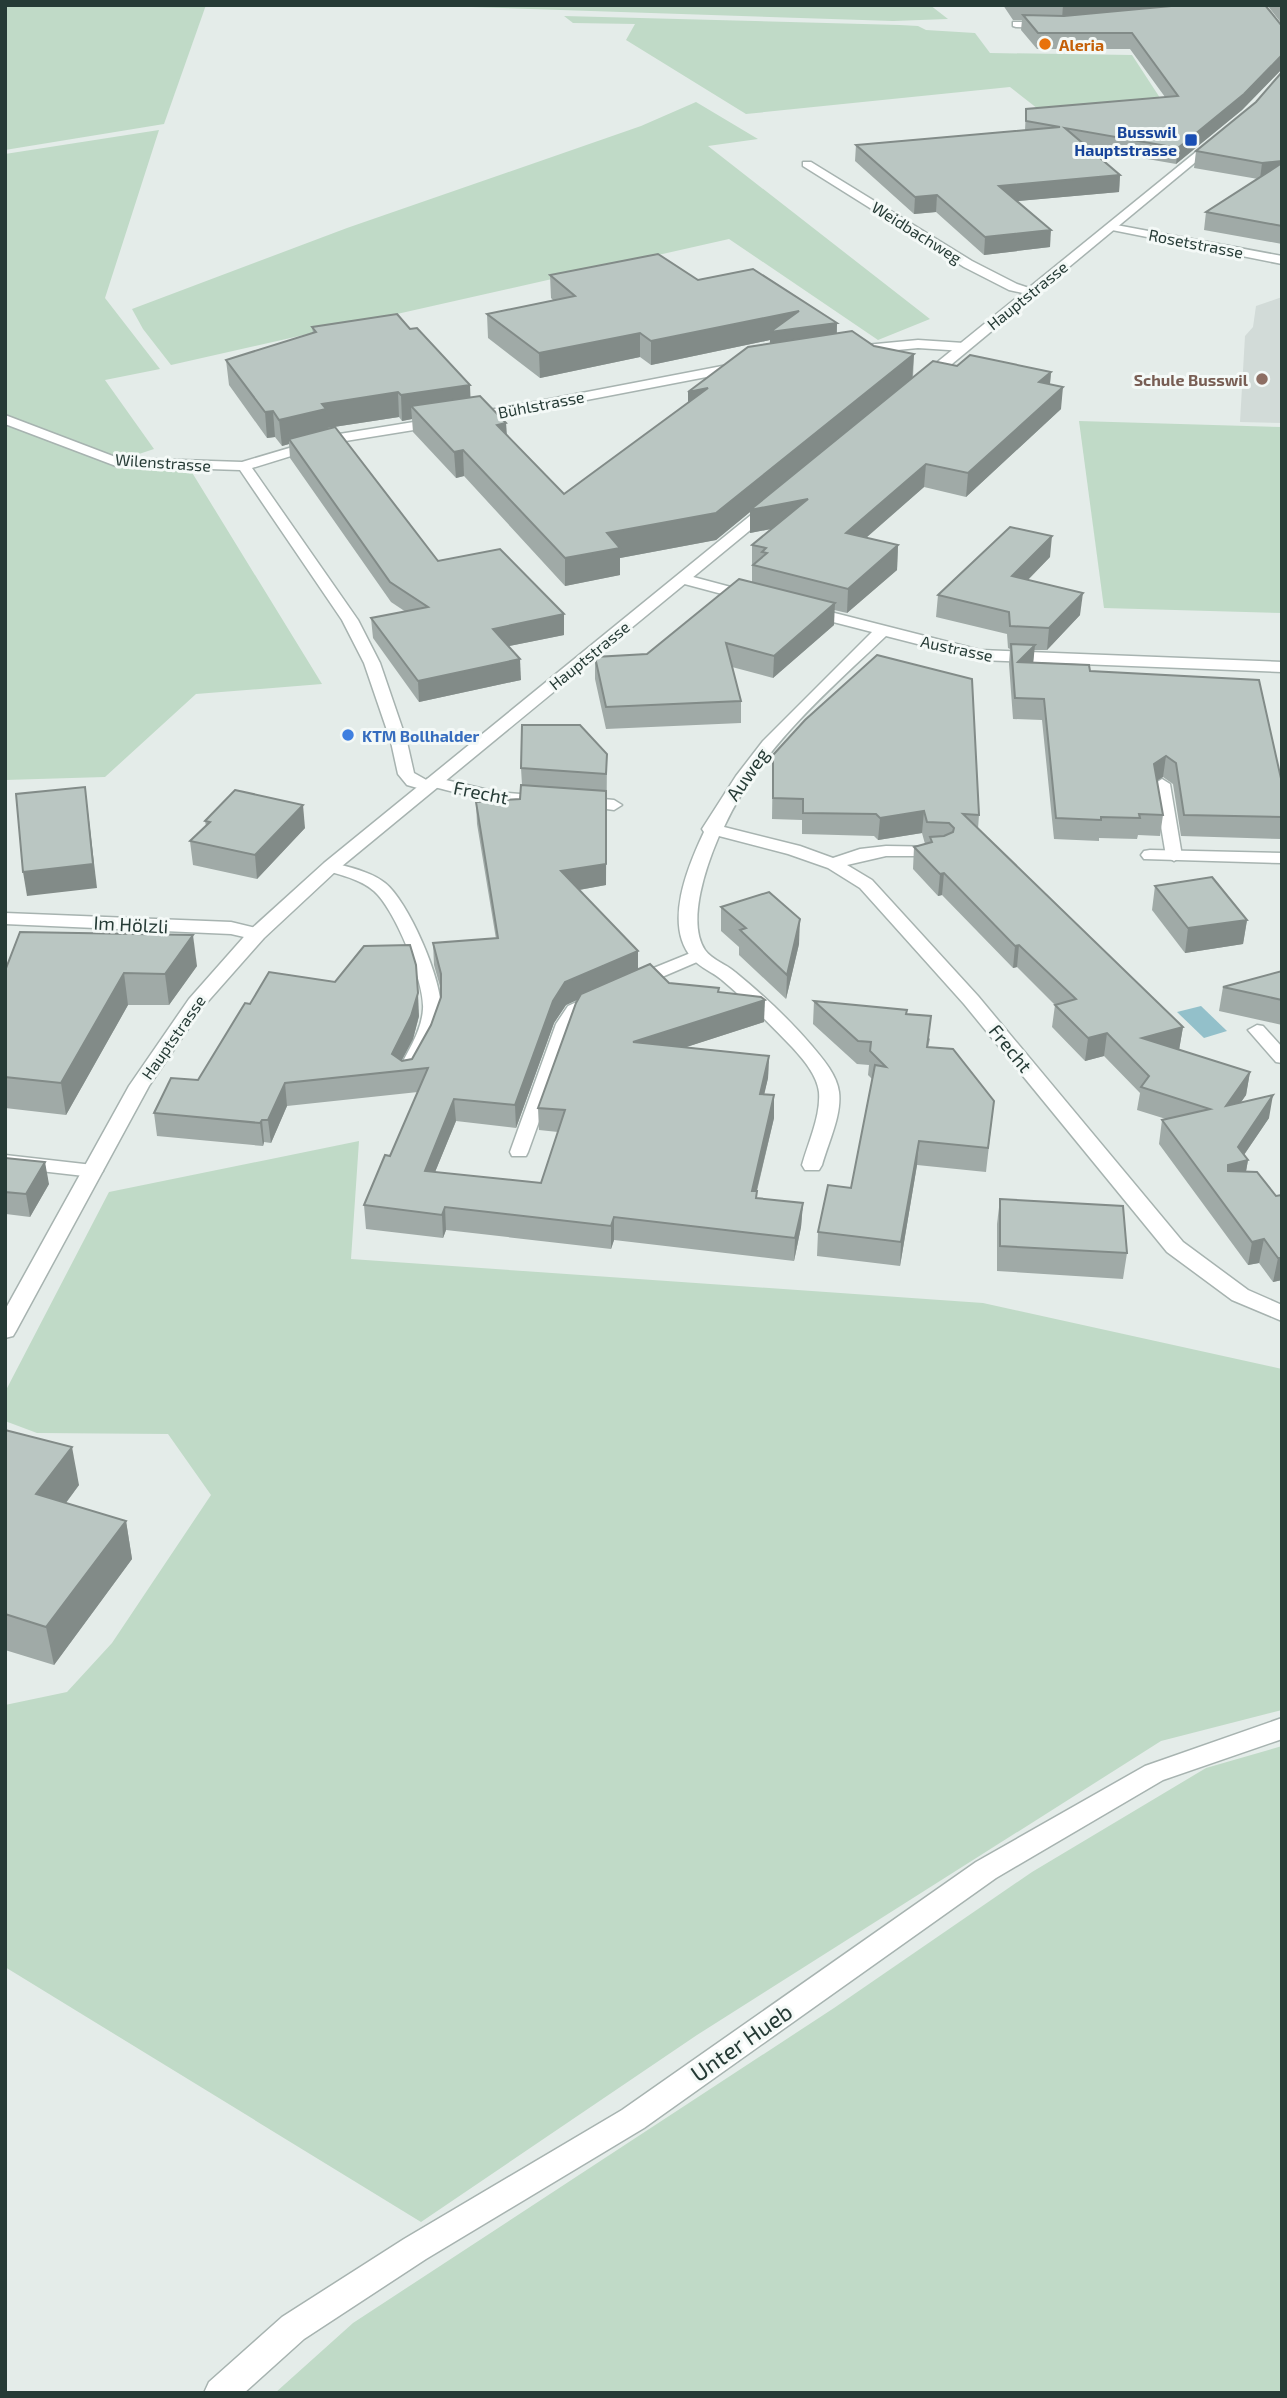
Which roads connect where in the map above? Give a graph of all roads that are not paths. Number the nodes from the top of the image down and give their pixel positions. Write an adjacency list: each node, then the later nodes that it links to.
1 (1016, 24): 2 (lane)
2 (1062, 25)
3 (1230, 129): 5 (street, Hauptstrasse)
4 (807, 164): 7 (street, Weidbachweg)
5 (1111, 227): 6 (street, Rosetstrasse); 7 (street, Hauptstrasse)
6 (1282, 260)
7 (1032, 291): 8 (street, Hauptstrasse)
8 (964, 347): 9 (street); 11 (street, Hauptstrasse)
9 (844, 351)
10 (763, 362): 13 (street, Bühlstrasse)
11 (914, 388)
12 (5, 419): 13 (street, Wilenstrasse)
13 (244, 466): 20 (street)
14 (788, 491): 15 (street, Hauptstrasse)
15 (682, 579): 16 (street); 20 (street, Hauptstrasse)
16 (772, 602)
17 (796, 608): 18 (street, Austrasse)
18 (883, 630): 19 (street, Austrasse); 23 (street, Auweg)
19 (1282, 667)
20 (430, 784): 22 (lane, Frecht); 29 (street, Hauptstrasse)
21 (1162, 784): 26 (lane)
22 (614, 805)
23 (711, 829): 28 (street, Frecht); 32 (street, Auweg)
24 (941, 851): 28 (street)
25 (1150, 855): 26 (street)
26 (1174, 856): 27 (street)
27 (1282, 858)
28 (834, 864): 40 (street, Frecht)
29 (330, 867): 31 (street, Hauptstrasse); 35 (lane)
30 (5, 918): 31 (street, Im Hölzli)
31 (257, 934): 39 (street, Hauptstrasse)
32 (698, 955): 36 (lane); 38 (street)
33 (1257, 1030): 34 (lane)
34 (1282, 1058)
35 (405, 1076)
36 (519, 1152)
37 (5, 1161): 39 (lane)
38 (812, 1165)
39 (93, 1171): 41 (street, Hauptstrasse)
40 (1282, 1314)
41 (5, 1331)
42 (1282, 1728): 43 (street, Unter Hueb)
43 (220, 2393)

